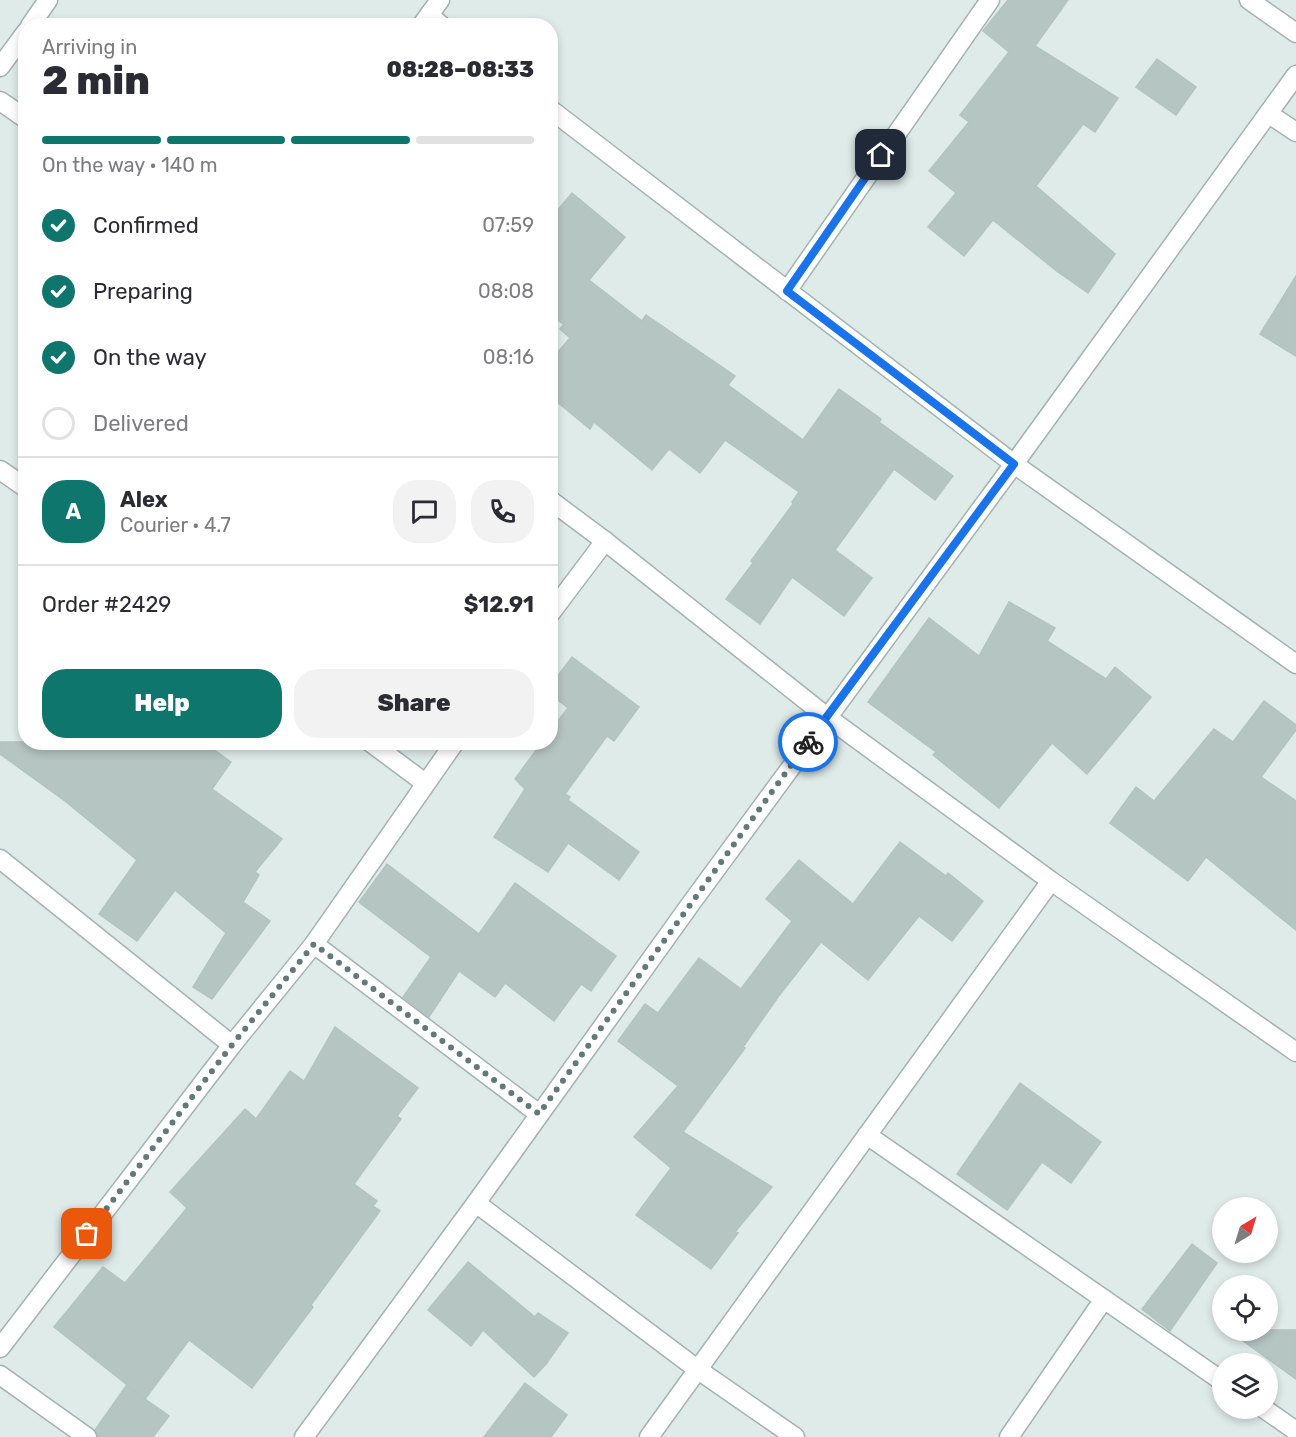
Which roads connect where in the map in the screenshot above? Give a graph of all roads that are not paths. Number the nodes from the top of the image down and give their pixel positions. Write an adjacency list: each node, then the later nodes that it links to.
1 (48, 0): 5 (street)
2 (440, 0): 6 (street)
3 (990, 0): 16 (street)
4 (1249, 0): 7 (street)
5 (36, 18)
6 (433, 18)
7 (1296, 33)
8 (18, 43): 9 (street)
9 (0, 67)
10 (1296, 75): 13 (street)
11 (0, 101): 12 (street)
12 (18, 113)
13 (1269, 114): 15 (street); 17 (street)
14 (558, 115): 16 (street)
15 (1296, 132)
16 (787, 291): 17 (street)
17 (1014, 464): 23 (street); 24 (street)
18 (0, 470): 19 (street)
19 (18, 482)
20 (558, 506): 21 (street)
21 (605, 541): 22 (street); 24 (street)
22 (558, 603)
23 (1296, 664)
24 (827, 717): 29 (street); 33 (street)
25 (381, 750): 27 (street)
26 (449, 750): 27 (street)
27 (425, 783): 30 (street)
28 (0, 859): 31 (street)
29 (1051, 881): 32 (street); 34 (street)
30 (314, 944): 31 (street); 33 (street)
31 (232, 1045): 37 (street)
32 (1296, 1052)
33 (539, 1114): 35 (street)
34 (867, 1135): 36 (street); 38 (street)
35 (476, 1203): 38 (street); 44 (street)
36 (1104, 1299): 39 (street); 47 (street)
37 (0, 1348)
38 (698, 1369): 45 (street); 46 (street)
39 (1212, 1374)
40 (0, 1375): 43 (street)
41 (1278, 1418): 42 (street)
42 (1296, 1431)
43 (87, 1437)
44 (304, 1437)
45 (649, 1437)
46 (795, 1437)
47 (1009, 1437)

